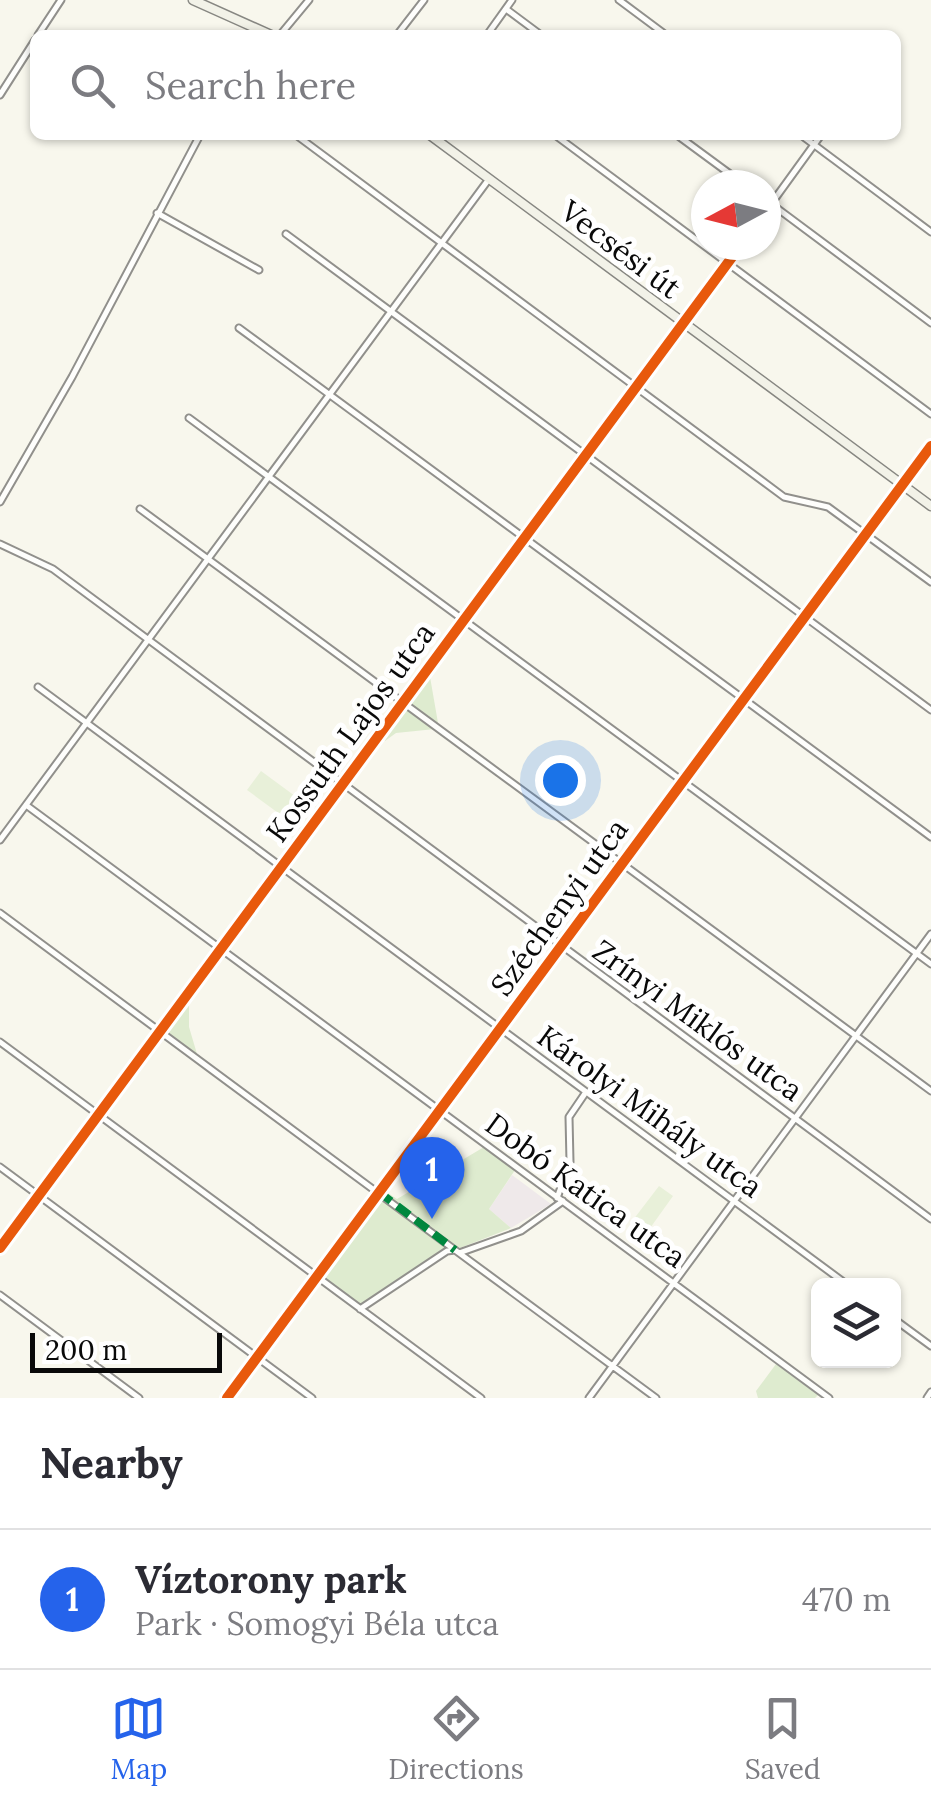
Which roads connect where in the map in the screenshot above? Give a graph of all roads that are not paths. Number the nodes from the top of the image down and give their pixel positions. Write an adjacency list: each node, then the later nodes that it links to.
1 (61, 0): 8 (street)
2 (193, 0): 9 (street)
3 (308, 0): 10 (street)
4 (424, 0): 11 (street)
5 (512, 0): 7 (street)
6 (619, 0): 14 (street)
7 (506, 9): 12 (street); 13 (street)
8 (41, 30)
9 (255, 30)
10 (284, 30)
11 (401, 30)
12 (491, 30)
13 (533, 30)
14 (659, 30)
15 (30, 47): 16 (street)
16 (0, 95)
17 (197, 140): 29 (street)
18 (303, 140): 32 (street)
19 (437, 140): 26 (street, Vecsési út)
20 (562, 140): 34 (street)
21 (684, 140): 25 (street)
22 (808, 140): 24 (street)
23 (818, 140): 24 (street)
24 (814, 145): 27 (street); 30 (street)
25 (725, 170)
26 (489, 179): 32 (street); 37 (street, Vecsési út)
27 (781, 187)
28 (781, 211): 38 (street)
29 (157, 213): 35 (street); 48 (street)
30 (931, 232)
31 (286, 234): 36 (street)
32 (442, 241): 36 (street); 40 (street)
33 (730, 260): 34 (street, Kossuth Lajos utca)
34 (728, 263): 37 (street, Kossuth Lajos utca); 42 (street)
35 (259, 270)
36 (391, 310): 41 (street); 45 (street)
37 (682, 322): 40 (street, Kossuth Lajos utca); 47 (street, Vecsési út)
38 (931, 323)
39 (239, 328): 41 (street)
40 (635, 386): 45 (street, Kossuth Lajos utca); 51 (street)
41 (330, 392): 46 (street); 52 (street)
42 (931, 414)
43 (189, 418): 46 (street)
44 (931, 446): 47 (street, Széchenyi utca)
45 (586, 454): 52 (street, Kossuth Lajos utca); 56 (street)
46 (270, 475): 54 (street); 57 (street)
47 (902, 485): 49 (street, Vecsési út); 51 (street, Széchenyi utca)
48 (0, 502)
49 (931, 506)
50 (140, 509): 54 (street)
51 (865, 533): 55 (street); 56 (street, Széchenyi utca)
52 (526, 536): 57 (street, Kossuth Lajos utca); 60 (street)
53 (0, 544): 58 (street, Zrínyi Miklós utca)
54 (208, 558): 58 (street); 61 (street)
55 (931, 582)
56 (804, 616): 60 (street, Széchenyi utca); 62 (street)
57 (464, 619): 61 (street, Kossuth Lajos utca); 64 (street)
58 (148, 640): 63 (street); 65 (street, Zrínyi Miklós utca)
59 (38, 687): 63 (street, Károlyi Mihály utca)
60 (743, 699): 64 (street, Széchenyi utca); 67 (street)
61 (403, 702): 65 (street, Kossuth Lajos utca); 69 (street)
62 (931, 710)
63 (87, 722): 66 (street); 70 (street, Károlyi Mihály utca)
64 (682, 780): 69 (street, Széchenyi utca); 75 (street)
65 (342, 783): 70 (street, Kossuth Lajos utca); 73 (street, Zrínyi Miklós utca)
66 (26, 805): 68 (street); 74 (street, Dobó Katica utca)
67 (931, 837)
68 (0, 840)
69 (622, 864): 73 (street, Széchenyi utca); 79 (street)
70 (282, 866): 74 (street, Kossuth Lajos utca); 77 (street, Károlyi Mihály utca)
71 (0, 912): 78 (street)
72 (931, 934): 75 (street)
73 (560, 946): 77 (street, Széchenyi utca); 85 (street, Zrínyi Miklós utca)
74 (221, 948): 78 (street, Kossuth Lajos utca); 83 (street, Dobó Katica utca)
75 (916, 954): 76 (street); 79 (street)
76 (931, 964)
77 (501, 1029): 82 (street, Károlyi Mihály utca); 83 (street, Széchenyi utca)
78 (160, 1030): 84 (street, Kossuth Lajos utca); 87 (street)
79 (856, 1036): 81 (street); 85 (street)
80 (0, 1042): 84 (street)
81 (931, 1091)
82 (586, 1092): 89 (street); 90 (street, Károlyi Mihály utca)
83 (440, 1111): 87 (street, Széchenyi utca); 89 (street, Dobó Katica utca)
84 (98, 1115): 88 (street, Kossuth Lajos utca); 94 (street)
85 (795, 1118): 90 (street); 91 (street, Zrínyi Miklós utca)
86 (0, 1167): 88 (street)
87 (379, 1192): 93 (street); 94 (street, Széchenyi utca)
88 (39, 1196): 92 (street, Kossuth Lajos utca); 101 (street)
89 (560, 1200): 93 (street); 96 (street, Dobó Katica utca)
90 (734, 1201): 95 (street, Károlyi Mihály utca); 96 (street)
91 (931, 1219)
92 (0, 1248)
93 (455, 1251): 98 (street); 102 (street)
94 (316, 1276): 98 (street); 101 (street, Széchenyi utca)
95 (838, 1278)
96 (674, 1283): 102 (street); 110 (street, Dobó Katica utca)
97 (0, 1295): 104 (street)
98 (360, 1309): 107 (street)
99 (901, 1323): 100 (street)
100 (931, 1346)
101 (256, 1357): 105 (street, Széchenyi utca); 106 (street)
102 (613, 1366): 108 (street); 109 (street)
103 (931, 1392): 111 (street)
104 (139, 1398)
105 (226, 1398)
106 (312, 1398)
107 (481, 1398)
108 (589, 1398)
109 (656, 1398)
110 (829, 1398)
111 (926, 1398)

